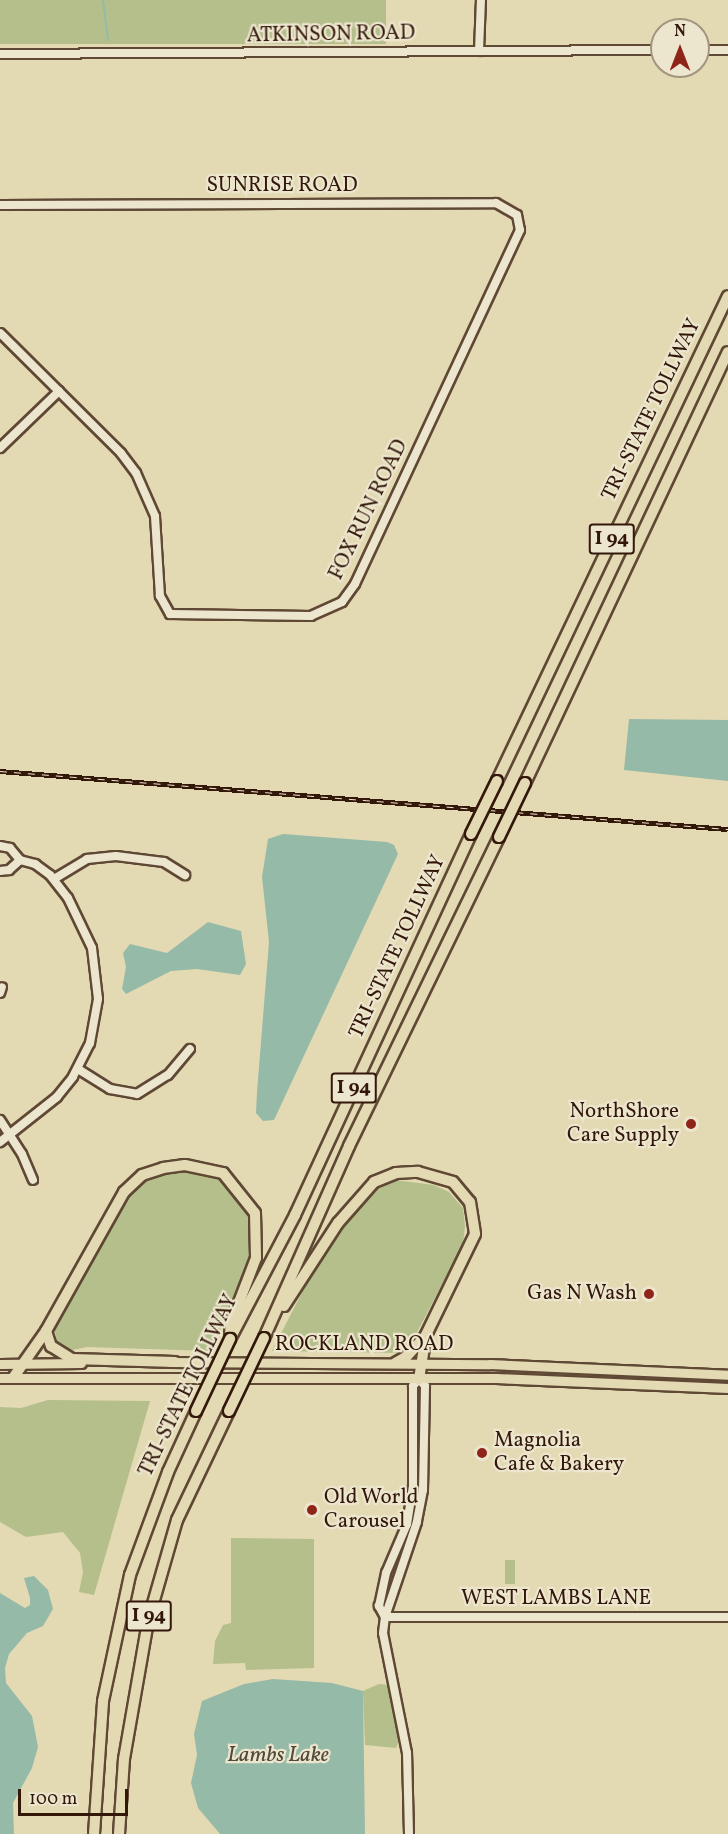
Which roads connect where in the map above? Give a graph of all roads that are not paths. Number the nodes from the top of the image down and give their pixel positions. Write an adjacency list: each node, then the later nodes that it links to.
1 (481, 0): 5 (street)
2 (650, 50): 5 (street, ATKINSON ROAD)
3 (710, 50): 4 (street)
4 (728, 50)
5 (479, 51): 6 (street, ATKINSON ROAD)
6 (0, 54)
7 (0, 205): 8 (street, SUNRISE ROAD)
8 (510, 256): 12 (street, FOX RUN ROAD)
9 (728, 296): 28 (highway, TRI-STATE TOLLWAY / I 94, bridge)
10 (0, 333): 12 (street, FOX RUN ROAD)
11 (728, 352): 25 (highway, TRI-STATE TOLLWAY / I 94, bridge)
12 (59, 391): 13 (street)
13 (0, 448)
14 (0, 846): 15 (street)
15 (20, 860): 16 (street); 18 (street)
16 (0, 871)
17 (185, 875): 18 (street)
18 (54, 879): 20 (street)
19 (190, 1049): 20 (street)
20 (78, 1069): 22 (street)
21 (0, 1120): 22 (street)
22 (11, 1135): 23 (street); 24 (street)
23 (0, 1142)
24 (33, 1180)
25 (270, 1326): 27 (highway); 48 (highway, TRI-STATE TOLLWAY / I 94, bridge)
26 (46, 1331): 28 (highway); 29 (highway); 33 (highway)
27 (426, 1335): 30 (highway); 31 (highway)
28 (230, 1338): 47 (highway, TRI-STATE TOLLWAY / I 94, bridge)
29 (175, 1362): 30 (main road, ROCKLAND ROAD); 33 (main road, ROCKLAND ROAD)
30 (395, 1363): 31 (main road, ROCKLAND ROAD)
31 (420, 1363): 34 (main road, ROCKLAND ROAD); 37 (highway)
32 (0, 1364): 33 (main road, ROCKLAND ROAD)
33 (23, 1364): 36 (highway)
34 (728, 1375)
35 (0, 1378): 36 (main road, ROCKLAND ROAD)
36 (13, 1378): 37 (main road, ROCKLAND ROAD)
37 (419, 1379): 38 (main road, ROCKLAND ROAD); 39 (street); 40 (street)
38 (728, 1388)
39 (413, 1444): 40 (street); 41 (street)
40 (424, 1445): 42 (street)
41 (412, 1492): 42 (street); 43 (street)
42 (422, 1494): 44 (street)
43 (402, 1533): 44 (street); 45 (street)
44 (412, 1537): 45 (street)
45 (385, 1617): 46 (street, WEST LAMBS LANE); 49 (street)
46 (728, 1617)
47 (94, 1834)
48 (119, 1834)
49 (409, 1834)

